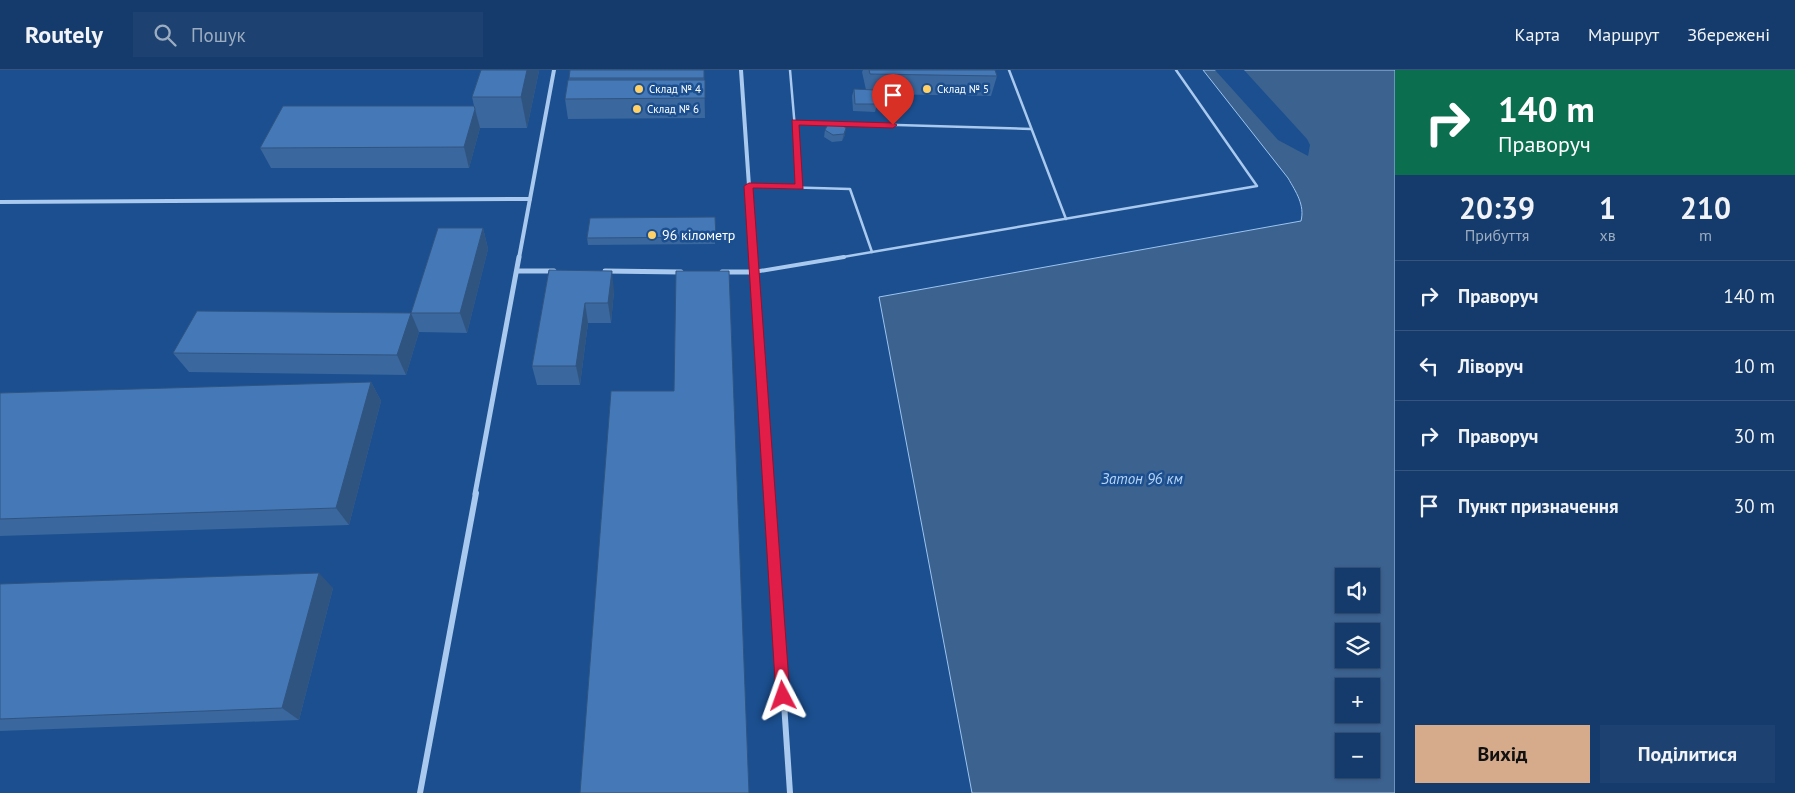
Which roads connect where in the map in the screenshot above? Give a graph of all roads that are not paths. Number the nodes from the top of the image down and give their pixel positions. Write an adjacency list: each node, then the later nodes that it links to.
1 (554, 70): 10 (street)
2 (740, 70): 8 (street)
3 (790, 70): 6 (lane)
4 (1009, 70): 7 (lane)
5 (1176, 70): 12 (lane)
6 (794, 122): 7 (lane); 9 (lane)
7 (1031, 129): 12 (lane)
8 (749, 186): 9 (lane); 19 (street)
9 (800, 187): 13 (lane)
10 (530, 199): 11 (street); 14 (street)
11 (0, 202)
12 (1066, 219): 13 (lane)
13 (872, 252): 19 (lane)
14 (517, 271): 15 (street); 20 (street)
15 (556, 271)
16 (596, 272): 17 (street)
17 (685, 272)
18 (715, 272): 19 (street)
19 (754, 272): 21 (street)
20 (420, 793)
21 (790, 793)

